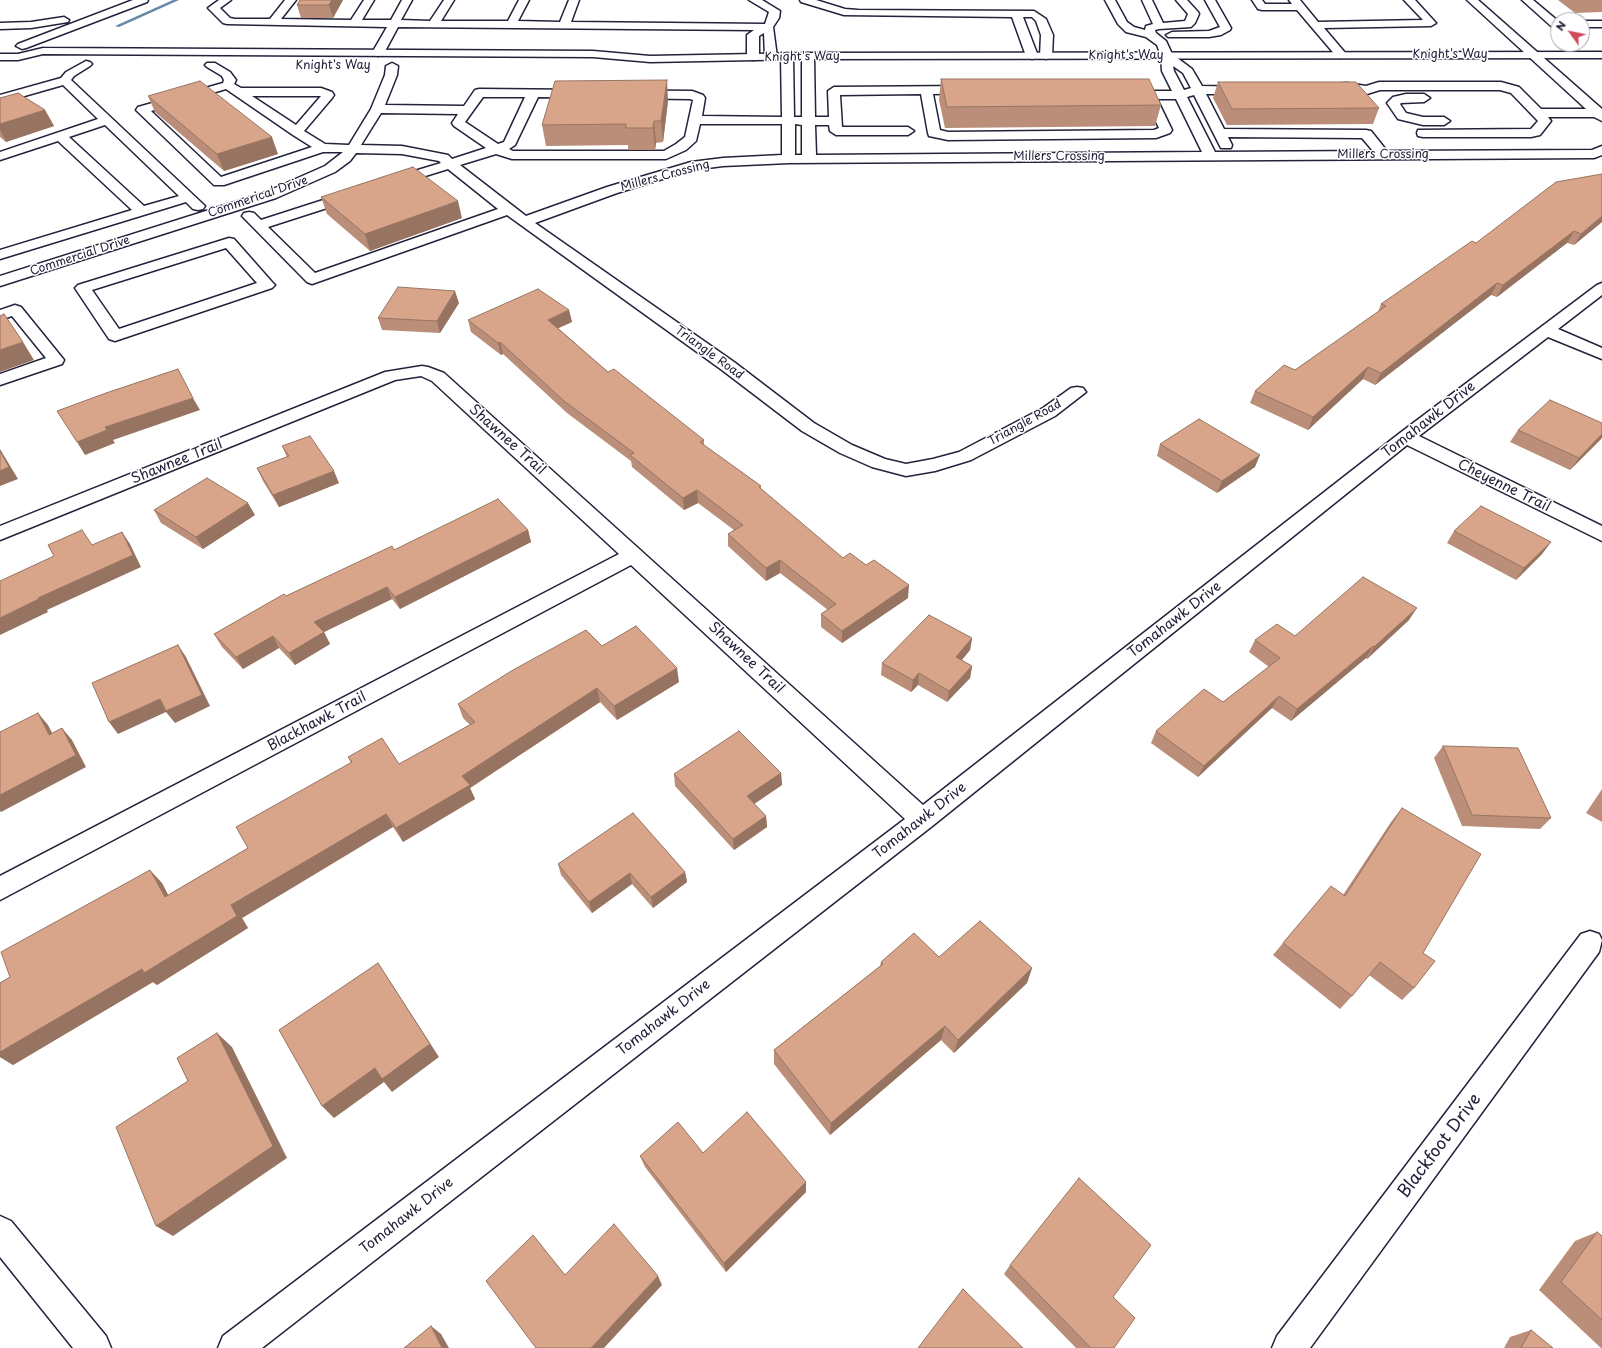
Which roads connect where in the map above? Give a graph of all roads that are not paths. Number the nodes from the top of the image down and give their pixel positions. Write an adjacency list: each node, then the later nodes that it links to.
1 (120, 0): 40 (street)
2 (143, 0): 28 (street)
3 (291, 0): 31 (street)
4 (368, 0): 33 (street)
5 (407, 0): 34 (street)
6 (449, 0): 35 (street)
7 (524, 0): 39 (street)
8 (574, 0): 41 (street)
9 (754, 0): 43 (street)
10 (805, 0): 25 (street)
11 (863, 0): 25 (street)
12 (1029, 0): 27 (street)
13 (1110, 0): 44 (street)
14 (1147, 0): 42 (street)
15 (1182, 0): 42 (street)
16 (1210, 0): 45 (street)
17 (1257, 0): 22 (street)
18 (1408, 0): 30 (street)
19 (1472, 0): 51 (street)
20 (1527, 0): 29 (street)
21 (231, 2): 31 (street)
22 (1297, 3): 30 (street)
23 (296, 12): 32 (street)
24 (456, 12): 38 (street)
25 (864, 13): 26 (street)
26 (1016, 14): 27 (street); 55 (street)
27 (1034, 14): 56 (street)
28 (103, 16): 46 (street); 49 (street)
29 (1550, 20)
30 (1313, 22): 50 (street)
31 (272, 23): 32 (street)
32 (286, 23): 33 (street)
33 (354, 24): 34 (street)
34 (392, 24): 35 (street); 47 (street)
35 (433, 24): 38 (street)
36 (1590, 24): 37 (street)
37 (1602, 24)
38 (449, 25): 39 (street)
39 (511, 25): 41 (street)
40 (0, 26)
41 (564, 26): 43 (street)
42 (1159, 26): 44 (street)
43 (768, 27): 60 (street); 61 (street)
44 (1150, 34): 45 (street)
45 (1162, 43): 57 (street)
46 (128, 52): 47 (street, Knight's Way); 59 (street, Knight's Way)
47 (378, 53): 48 (street, Knight's Way)
48 (520, 53): 62 (street, Knight's Way); 71 (street, Knight's Way)
49 (0, 54)
50 (1341, 55): 51 (street, Knight's Way); 57 (street, Knight's Way)
51 (1534, 55): 52 (street, Knight's Way); 88 (street)
52 (1602, 55)
53 (787, 56): 54 (street, Knight's Way); 61 (street, Knight's Way); 93 (street)
54 (808, 56): 55 (street, Knight's Way); 94 (street)
55 (1032, 56): 56 (street, Knight's Way)
56 (1046, 56): 57 (street, Knight's Way)
57 (1167, 56): 78 (street); 83 (street)
58 (0, 57): 59 (street, Knight's Way)
59 (18, 57): 63 (street, Knight's Way)
60 (753, 57): 61 (street, Knight's Way); 62 (street, Knight's Way)
61 (771, 57)
62 (650, 59): 72 (street, Knight's Way)
63 (39, 64)
64 (65, 64): 65 (street)
65 (86, 64): 66 (street); 73 (street)
66 (99, 64)
67 (197, 65): 68 (street)
68 (211, 65): 69 (street); 75 (street)
69 (235, 66)
70 (376, 66): 71 (street, Knight's Way)
71 (396, 66): 86 (street, Commerical Drive)
72 (598, 66)
73 (65, 80): 85 (street); 91 (street)
74 (1134, 88): 82 (street)
75 (233, 89): 97 (street); 97 (street); 103 (street)
76 (926, 90): 77 (street); 95 (street); 102 (street)
77 (982, 90)
78 (1198, 90): 79 (street); 83 (street); 98 (street)
79 (1258, 90)
80 (1318, 90): 84 (street)
81 (533, 94): 87 (street); 92 (street); 105 (street)
82 (1150, 95): 83 (street); 100 (street)
83 (1180, 95): 111 (street)
84 (1523, 97): 89 (street); 89 (street)
85 (0, 99)
86 (377, 109): 87 (street); 104 (street, Commerical Drive)
87 (467, 110): 105 (street)
88 (1601, 115): 89 (street)
89 (1543, 117): 99 (street)
90 (1389, 118): 99 (street)
91 (107, 120): 101 (street); 119 (street)
92 (694, 120): 93 (street); 107 (street)
93 (788, 121): 94 (street); 115 (street)
94 (809, 121): 95 (street); 116 (street)
95 (835, 121): 96 (street)
96 (908, 131)
97 (297, 132): 103 (street)
98 (1220, 133): 108 (street); 112 (street)
99 (1423, 133): 109 (street)
100 (1133, 134): 102 (street); 113 (street)
101 (61, 136): 110 (street); 122 (street)
102 (977, 136): 114 (street)
103 (322, 148): 104 (street, Triangle Road)
104 (353, 148): 117 (street, Triangle Road); 120 (street, Commerical Drive)
105 (498, 150): 107 (street); 117 (street)
106 (1602, 150): 109 (street, Millers Crossing)
107 (666, 155): 118 (street)
108 (1383, 155): 109 (street, Millers Crossing); 112 (street, Millers Crossing)
109 (1442, 155)
110 (0, 156)
111 (1210, 156): 112 (street, Millers Crossing); 113 (street, Millers Crossing)
112 (1232, 156)
113 (1142, 157): 114 (street, Millers Crossing)
114 (980, 158): 116 (street, Millers Crossing)
115 (789, 159): 116 (street, Millers Crossing); 118 (street, Millers Crossing)
116 (809, 159)
117 (451, 164): 121 (street, Triangle Road); 125 (street)
118 (691, 166): 124 (street, Millers Crossing)
119 (189, 197): 122 (street); 123 (street)
120 (238, 205): 123 (street, Commerical Drive); 125 (street)
121 (508, 210): 124 (street, Triangle Road); 125 (street)
122 (142, 212): 127 (street)
123 (208, 215): 126 (street, Commerical Drive)
124 (524, 222): 134 (street, Triangle Road)
125 (258, 225)
126 (171, 244): 126 (street); 128 (street, Commercial Drive)
127 (0, 255)
128 (0, 281)
129 (1602, 288): 131 (street, Tomahawk Drive)
130 (0, 315): 133 (street)
131 (1546, 330): 132 (street); 135 (street, Tomahawk Drive)
132 (1602, 354)
133 (0, 380)
134 (1077, 392)
135 (1406, 437): 137 (street, Cheyenne Trail); 139 (street, Tomahawk Drive)
136 (0, 533): 138 (street, Shawnee Trail)
137 (1602, 534)
138 (634, 555): 139 (street, Shawnee Trail); 140 (street, Blackhawk Trail)
139 (922, 820): 144 (street, Tomahawk Drive)
140 (0, 889)
141 (1590, 943): 145 (street, Blackfoot Drive)
142 (0, 1232): 143 (street)
143 (94, 1348)
144 (234, 1348)
145 (1289, 1348)

